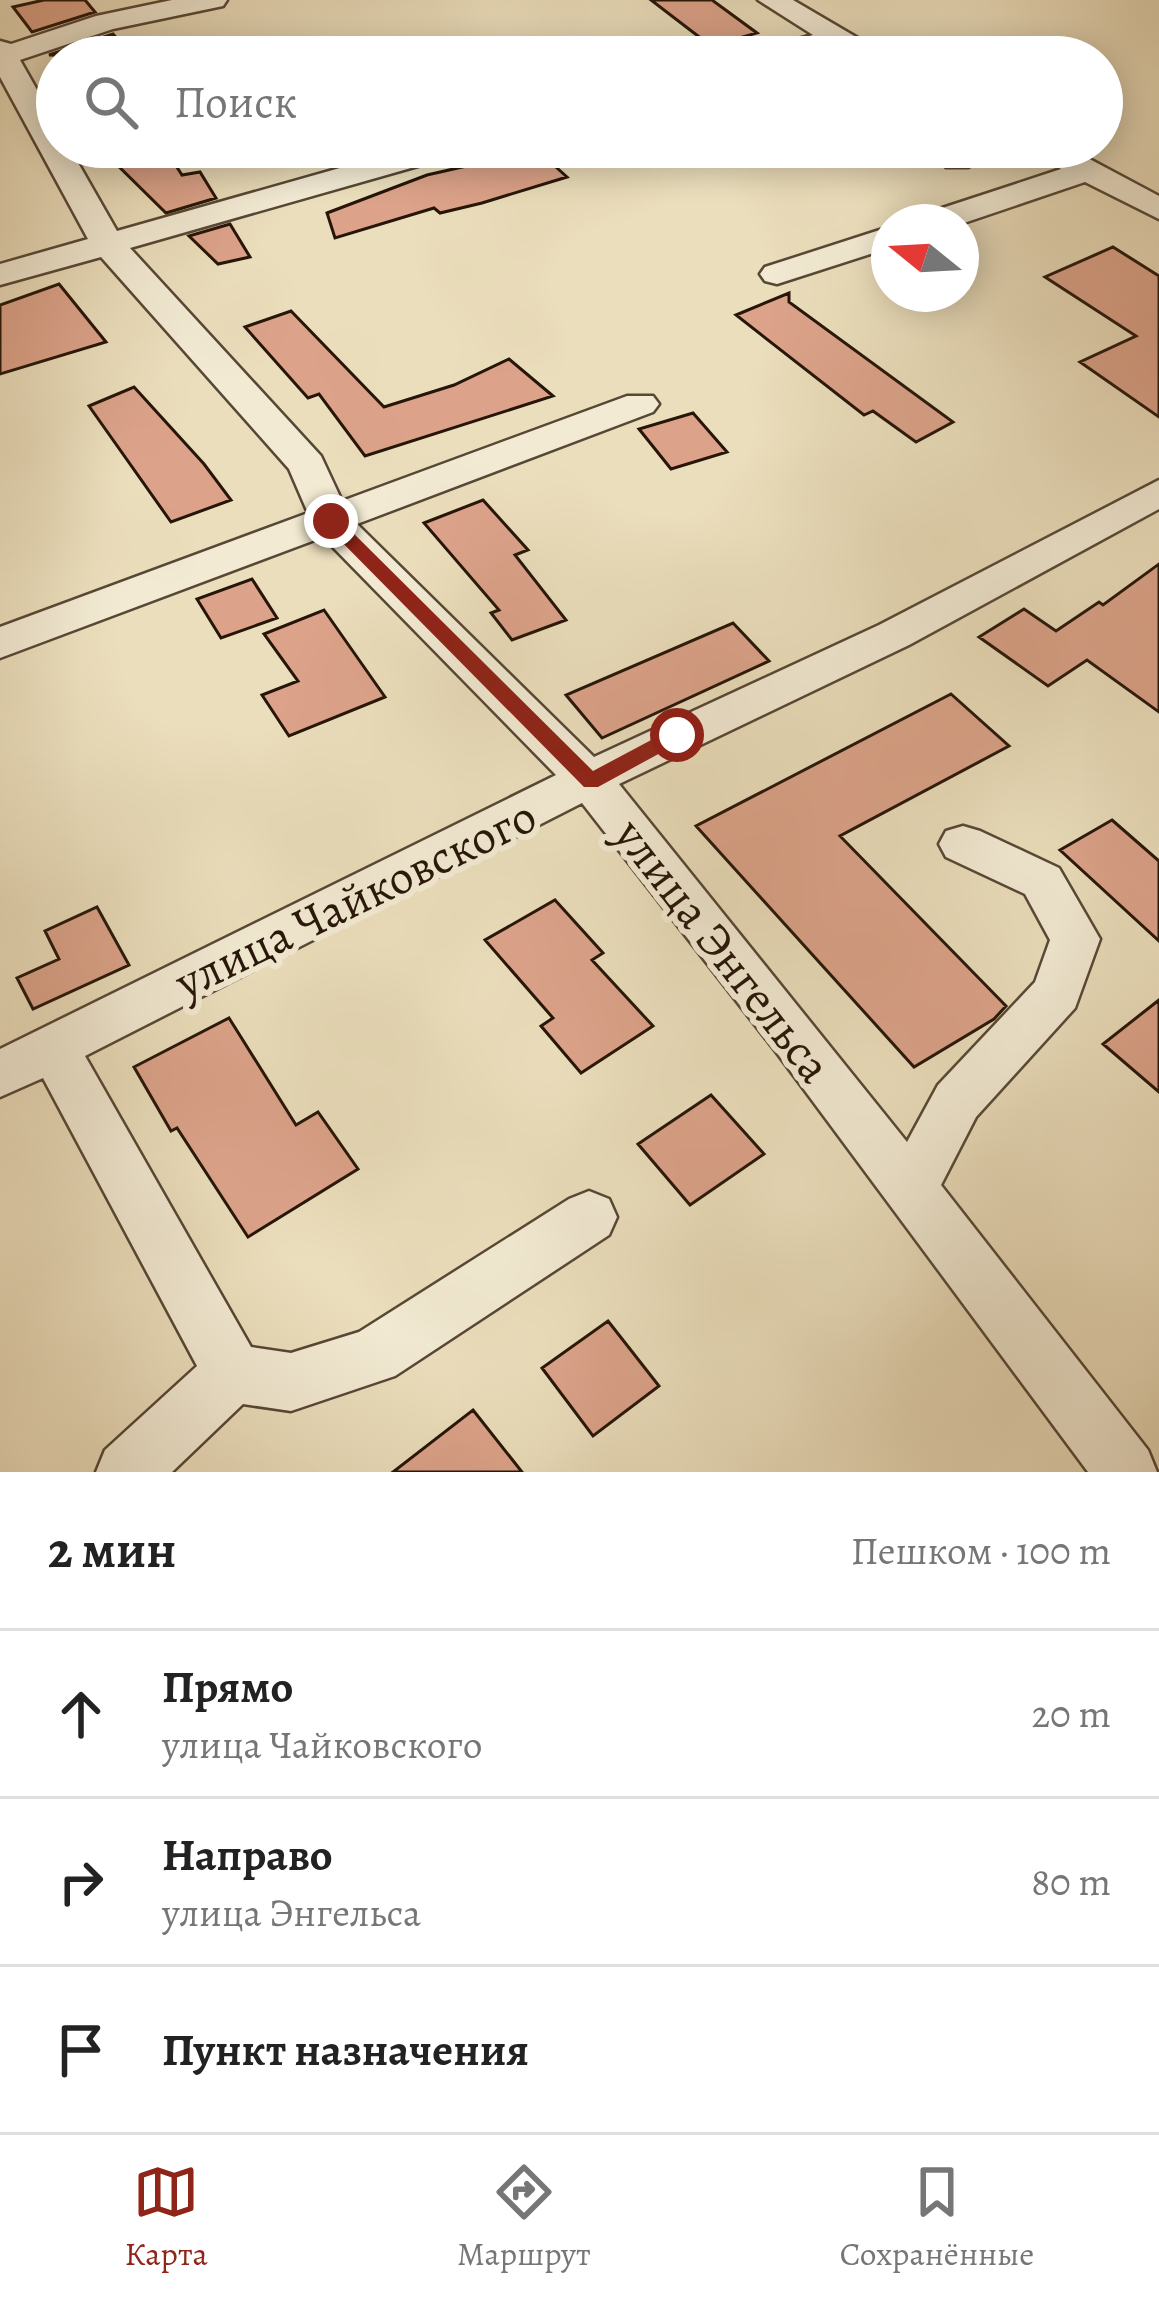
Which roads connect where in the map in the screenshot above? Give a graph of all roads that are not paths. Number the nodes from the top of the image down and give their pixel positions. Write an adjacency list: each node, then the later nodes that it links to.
1 (213, 0): 3 (street)
2 (772, 0): 4 (street)
3 (59, 36)
4 (835, 36)
5 (36, 43): 6 (street)
6 (3, 53): 7 (street, улица Энгельса)
7 (36, 114)
8 (65, 168): 14 (street, улица Энгельса)
9 (374, 168): 14 (street)
10 (1082, 168): 11 (street)
11 (1088, 171): 12 (street); 13 (street)
12 (979, 207)
13 (1159, 209)
14 (106, 243): 16 (street); 20 (street, улица Энгельса)
15 (871, 243): 17 (street)
16 (0, 274)
17 (777, 274)
18 (640, 404): 20 (street)
19 (1159, 493): 22 (street, улица Чайковского)
20 (331, 521): 21 (street); 22 (street, улица Энгельса)
21 (0, 643)
22 (591, 782): 24 (street, улица Чайковского); 26 (street, улица Энгельса)
23 (963, 844): 26 (street)
24 (53, 1047): 25 (street, улица Чайковского); 28 (street)
25 (0, 1074)
26 (910, 1190): 30 (street, улица Энгельса)
27 (589, 1217): 28 (street)
28 (233, 1373): 29 (street)
29 (127, 1472)
30 (1126, 1472)

